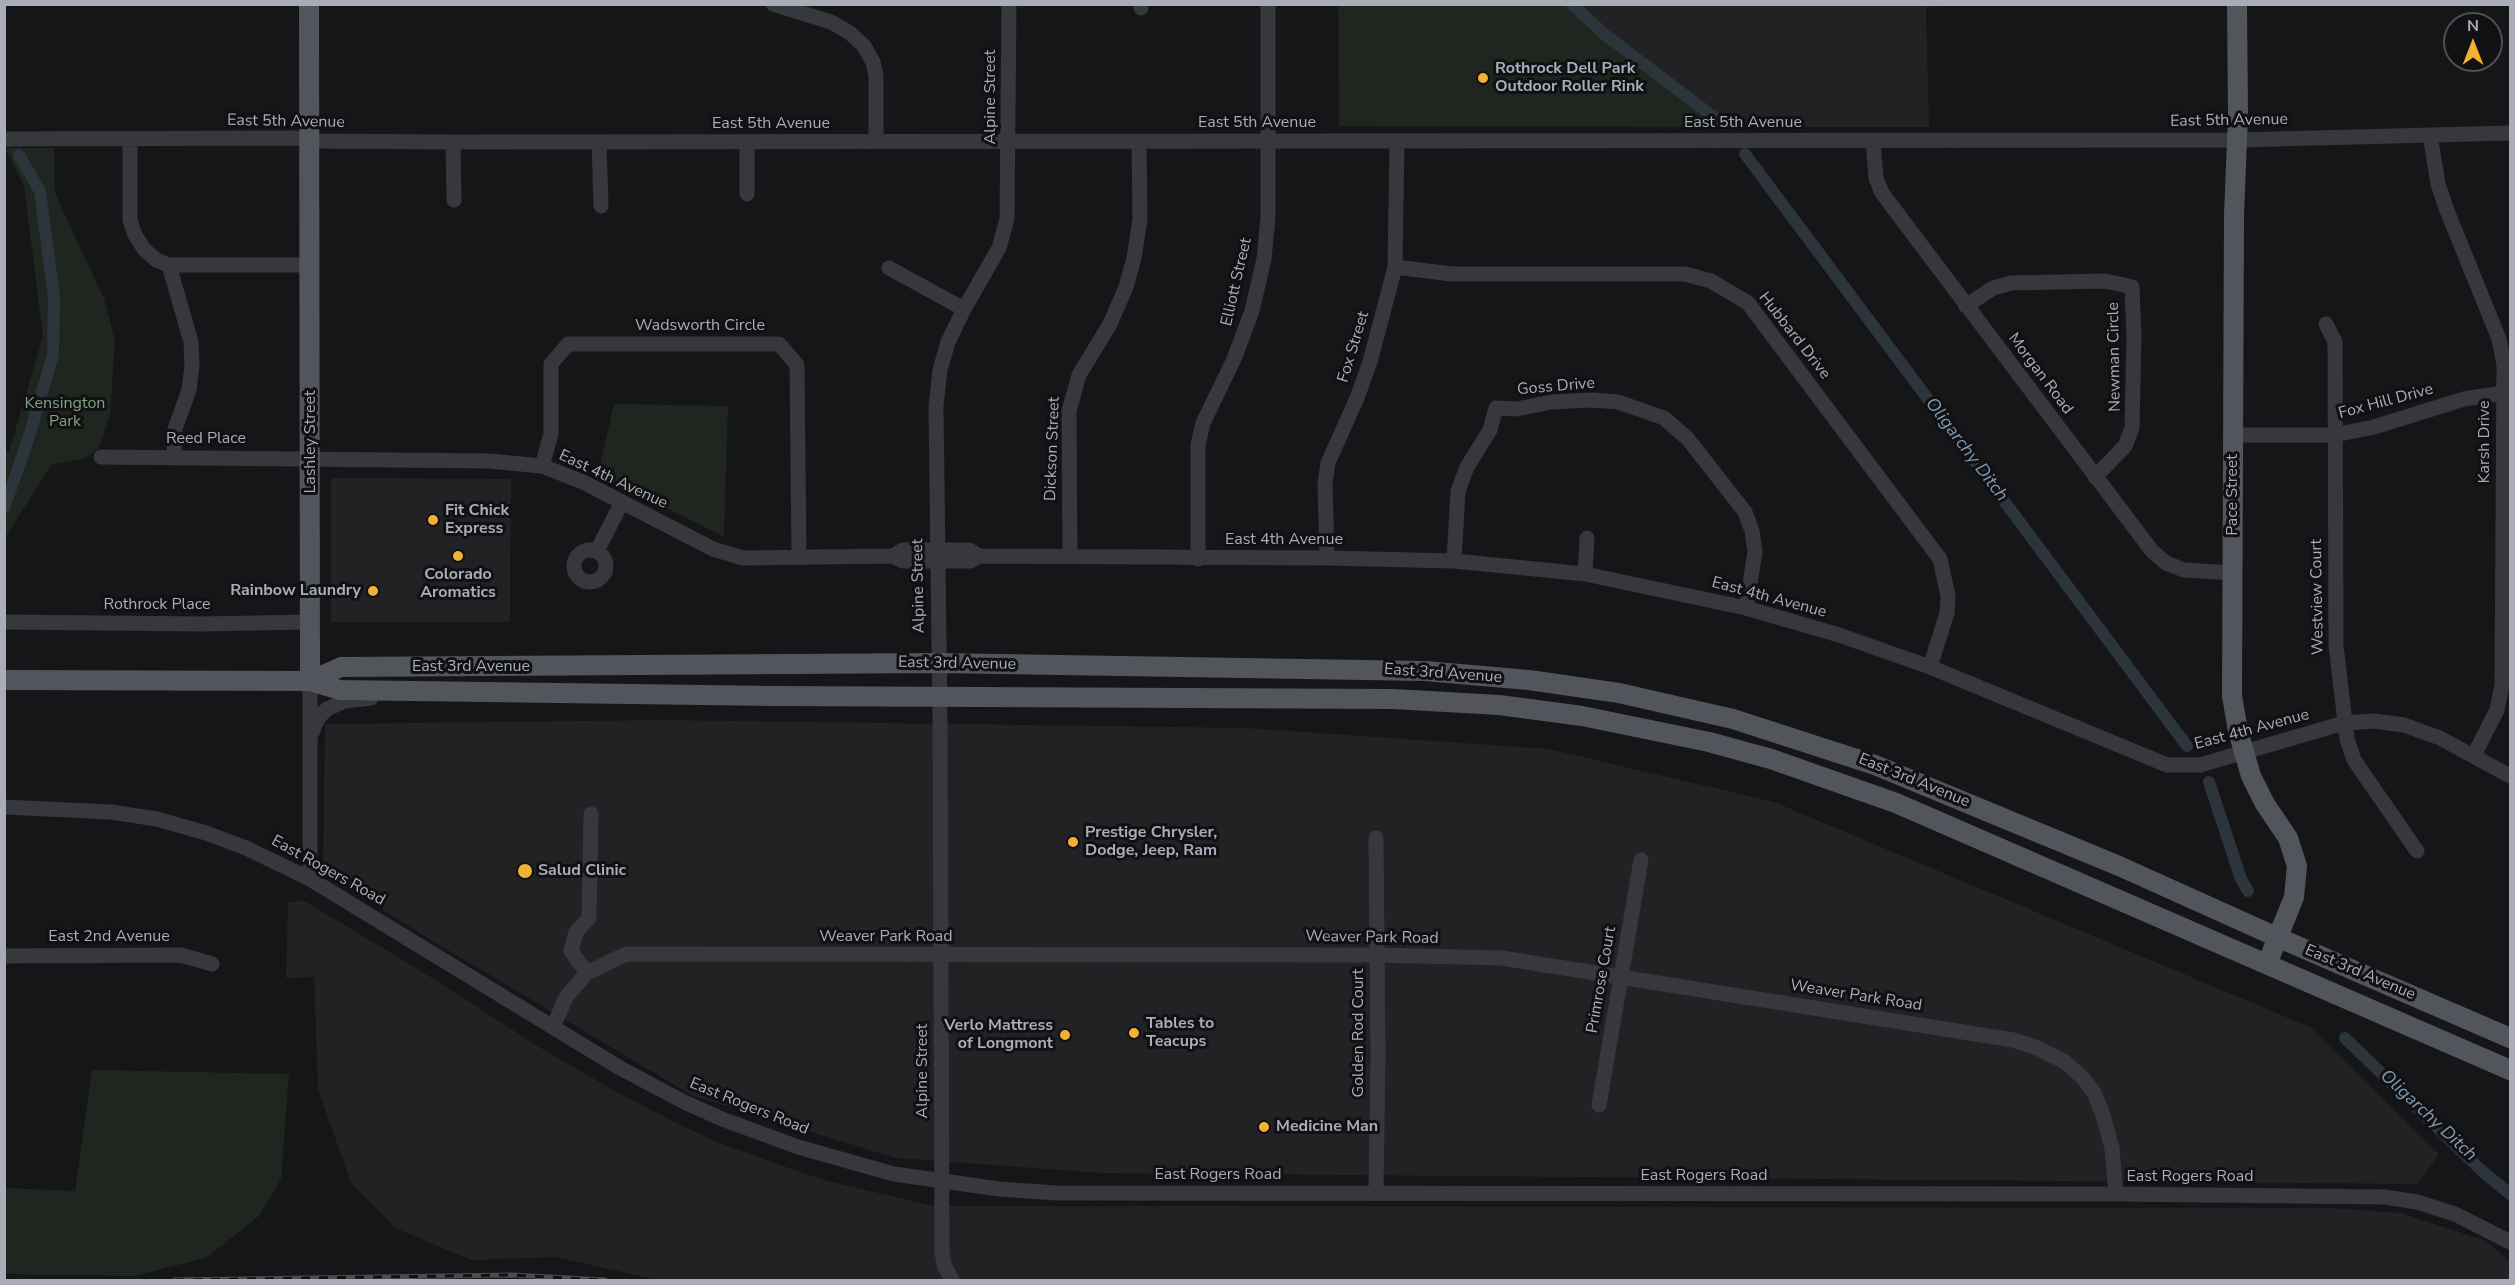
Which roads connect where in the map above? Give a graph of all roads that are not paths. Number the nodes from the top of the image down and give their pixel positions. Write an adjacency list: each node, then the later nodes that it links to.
1 (309, 4): 11 (main road, Lashley Street)
2 (773, 4): 12 (street)
3 (1009, 4): 13 (street, Alpine Street)
4 (1269, 4): 14 (street, Elliott Street)
5 (2237, 4): 10 (main road, Pace Street)
6 (2511, 133): 7 (street, East 5th Avenue)
7 (2430, 135): 10 (street, East 5th Avenue); 31 (street, Karsh Drive)
8 (4, 139): 9 (street, East 5th Avenue)
9 (130, 139): 11 (street, East 5th Avenue); 24 (street)
10 (2237, 140): 16 (street, East 5th Avenue); 32 (main road, Pace Street)
11 (311, 141): 17 (street, East 5th Avenue); 25 (main road, Lashley Street)
12 (876, 141): 13 (street, East 5th Avenue); 19 (street, East 5th Avenue)
13 (1009, 141): 20 (street, East 5th Avenue); 29 (street, Alpine Street)
14 (1268, 141): 15 (street, East 5th Avenue); 20 (street, East 5th Avenue); 46 (street, Elliott Street)
15 (1397, 141): 16 (street, East 5th Avenue); 26 (street, Fox Street)
16 (1873, 141): 28 (street, Morgan Road)
17 (453, 142): 18 (street, East 5th Avenue); 22 (street)
18 (599, 142): 19 (street, East 5th Avenue); 23 (street)
19 (747, 142): 21 (street)
20 (1139, 142): 44 (street, Dickson Street)
21 (747, 194)
22 (454, 200)
23 (601, 206)
24 (169, 265): 25 (street); 35 (street)
25 (310, 265): 36 (main road, Lashley Street)
26 (1395, 267): 45 (street, Fox Street); 54 (street, Hubbard Drive)
27 (889, 268): 29 (street)
28 (1966, 306): 38 (street, Morgan Road); 38 (street, Newman Circle)
29 (964, 309): 42 (street, Alpine Street)
30 (2326, 324): 33 (street, Westview Court)
31 (2507, 392): 33 (street, Fox Hill Drive); 62 (street, Karsh Drive)
32 (2233, 435): 33 (street, Fox Hill Drive); 48 (main road, Pace Street)
33 (2335, 435): 59 (street, Westview Court)
34 (101, 457): 35 (street, Reed Place)
35 (174, 457): 36 (street, Reed Place)
36 (311, 458): 37 (street, East 4th Avenue); 52 (main road, Lashley Street)
37 (542, 466): 39 (street, East 4th Avenue); 43 (street, Wadsworth Circle)
38 (2095, 477): 48 (street, Morgan Road)
39 (622, 502): 41 (street); 43 (street, East 4th Avenue)
40 (1587, 538): 49 (street)
41 (597, 551)
42 (937, 556): 43 (street, East 4th Avenue); 44 (street, East 4th Avenue); 53 (street, Alpine Street)
43 (799, 557)
44 (1070, 557): 46 (street, East 4th Avenue)
45 (1327, 558): 46 (street, East 4th Avenue); 47 (street, East 4th Avenue)
46 (1198, 559)
47 (1454, 561): 49 (street, East 4th Avenue); 50 (street, Goss Drive)
48 (2232, 573): 61 (main road, Pace Street)
49 (1585, 574): 50 (street, East 4th Avenue)
50 (1746, 608): 54 (street, East 4th Avenue)
51 (4, 622): 52 (street, Rothrock Place)
52 (310, 622): 56 (main road, Lashley Street)
53 (939, 663): 56 (main road, East 3rd Avenue); 58 (street, Alpine Street); 70 (main road, East 3rd Avenue)
54 (1930, 667): 61 (street, East 4th Avenue)
55 (4, 680): 56 (main road, East 3rd Avenue)
56 (310, 681): 57 (main road, East 3rd Avenue); 60 (street, Lashley Street)
57 (434, 691): 58 (main road, East 3rd Avenue); 60 (street)
58 (940, 698): 73 (street, Alpine Street); 75 (main road, East 3rd Avenue)
59 (2344, 723): 61 (street, East 4th Avenue); 62 (street, East 4th Avenue); 67 (street, Westview Court)
60 (310, 739): 69 (street, Lashley Street)
61 (2243, 752): 70 (main road, Pace Street)
62 (2474, 755): 63 (street, East 4th Avenue)
63 (2511, 776)
64 (4, 807): 69 (street, East Rogers Road)
65 (591, 814): 76 (street)
66 (1376, 838): 71 (street, Golden Rod Court)
67 (2417, 851)
68 (1641, 860): 77 (street, Primrose Court)
69 (310, 879): 78 (street, East Rogers Road)
70 (2279, 938): 75 (main road, Pace Street); 79 (main road, East 3rd Avenue)
71 (1377, 955): 73 (street, Weaver Park Road); 77 (street, Weaver Park Road); 83 (street, Golden Rod Court)
72 (4, 956): 74 (street, East 2nd Avenue)
73 (940, 956): 76 (street, Weaver Park Road); 82 (street, Alpine Street)
74 (212, 964)
75 (2267, 964): 80 (main road, East 3rd Avenue)
76 (587, 973): 78 (street, Weaver Park Road)
77 (1622, 976): 81 (street, Primrose Court); 84 (street, Weaver Park Road)
78 (554, 1025): 82 (street, East Rogers Road)
79 (2511, 1038)
80 (2511, 1070)
81 (1599, 1105)
82 (941, 1182): 83 (street, East Rogers Road); 86 (street, Alpine Street)
83 (1376, 1192): 84 (street, East Rogers Road)
84 (2116, 1194): 85 (street, East Rogers Road)
85 (2511, 1242)
86 (951, 1281)

